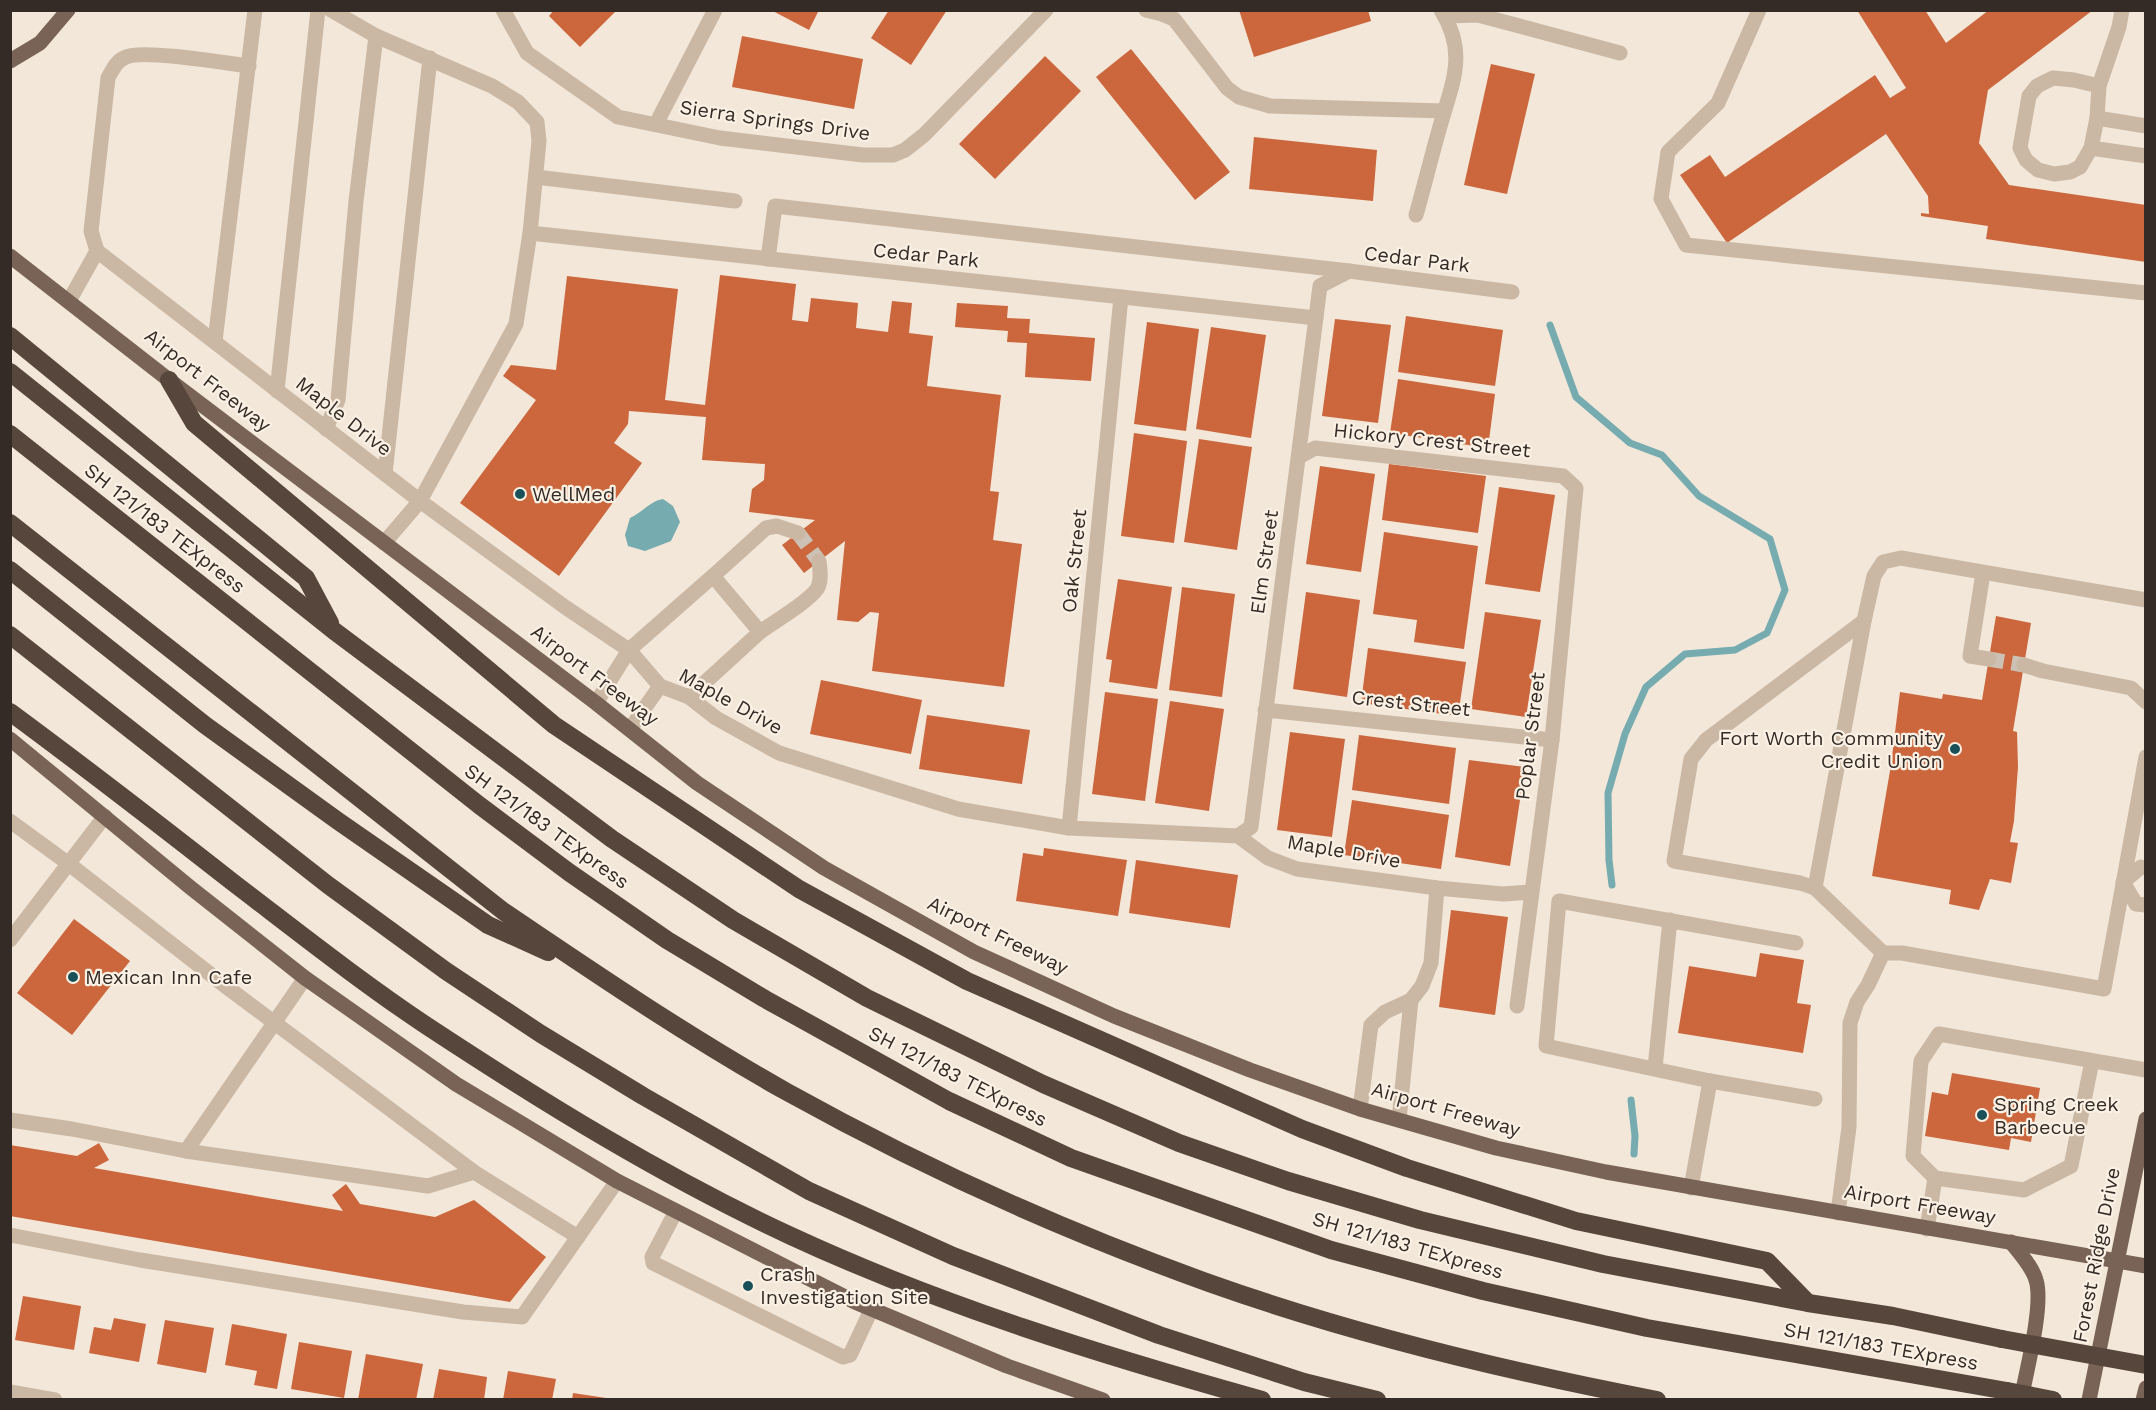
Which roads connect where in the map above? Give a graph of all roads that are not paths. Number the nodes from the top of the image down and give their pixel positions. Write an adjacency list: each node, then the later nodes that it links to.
1 (68, 10): 15 (main road)
2 (255, 10): 16 (street)
3 (318, 10): 42 (street)
4 (331, 10): 12 (street)
5 (503, 10): 20 (street, Sierra Springs Drive)
6 (715, 10): 20 (street, Sierra Springs Drive)
7 (1046, 10): 20 (street, Sierra Springs Drive)
8 (1146, 10): 18 (street)
9 (1759, 10): 34 (street)
10 (2122, 10): 17 (street)
11 (1443, 14): 13 (street); 18 (street)
12 (376, 36): 14 (street); 43 (street)
13 (1620, 53)
14 (430, 58): 24 (street); 46 (street)
15 (10, 61)
16 (249, 66): 28 (street); 39 (street)
17 (2099, 86): 19 (street); 22 (street)
18 (1444, 111): 26 (street)
19 (2097, 118): 21 (street); 22 (street)
20 (656, 124)
21 (2145, 126)
22 (2091, 148): 23 (street)
23 (2145, 156)
24 (536, 177): 25 (street); 27 (street)
25 (735, 201)
26 (1416, 215)
27 (530, 233): 30 (street, Cedar Park); 48 (street)
28 (97, 251): 36 (street); 39 (street, Maple Drive)
29 (10, 256): 36 (main road, Airport Freeway)
30 (768, 259): 31 (street); 35 (street, Cedar Park)
31 (1349, 271): 32 (street, Cedar Park); 33 (street, Cedar Park)
32 (1320, 286): 37 (street, Elm Street)
33 (1512, 292)
34 (2145, 293)
35 (1121, 297): 37 (street, Cedar Park); 76 (street, Oak Street)
36 (69, 301): 41 (main road, Airport Freeway)
37 (1316, 318): 45 (street, Elm Street)
38 (10, 336): 58 (highway)
39 (214, 341): 42 (street, Maple Drive)
40 (10, 372): 58 (highway)
41 (169, 380): 51 (main road, Airport Freeway); 116 (highway)
42 (277, 391): 43 (street, Maple Drive)
43 (326, 429): 46 (street, Maple Drive)
44 (10, 434): 121 (highway, SH 121/183 TEXpress)
45 (1299, 457): 47 (street, Hickory Crest Street); 68 (street, Elm Street)
46 (385, 474): 48 (street, Maple Drive)
47 (1563, 476): 72 (street, Poplar Street)
48 (420, 501): 51 (street); 61 (street, Maple Drive)
49 (10, 523): 89 (highway)
50 (798, 533): 55 (street)
51 (384, 543): 67 (main road, Airport Freeway)
52 (819, 561): 59 (street)
53 (10, 570): 89 (highway)
54 (1983, 573): 56 (street); 57 (street); 62 (street)
55 (713, 576): 59 (street); 61 (street)
56 (2145, 600)
57 (1864, 621): 82 (street); 82 (street)
58 (333, 630): 116 (highway)
59 (760, 632): 65 (street)
60 (10, 635): 125 (highway)
61 (629, 650): 64 (street, Maple Drive); 67 (street)
62 (1989, 659)
63 (2024, 665): 66 (street)
64 (660, 686): 65 (street, Maple Drive); 70 (street)
65 (689, 698): 76 (street, Maple Drive)
66 (2145, 702)
67 (596, 703): 70 (main road, Airport Freeway)
68 (1265, 710): 72 (street, Crest Street); 77 (street, Elm Street)
69 (10, 712): 124 (highway)
70 (630, 729): 99 (main road, Airport Freeway)
71 (10, 740): 74 (main road)
72 (1552, 740): 83 (street, Poplar Street)
73 (2145, 757): 80 (street)
74 (105, 816): 78 (street); 90 (main road)
75 (10, 821): 78 (street)
76 (1069, 828): 77 (street, Maple Drive)
77 (1238, 836): 81 (street, Maple Drive)
78 (69, 864): 86 (street); 93 (street)
79 (2145, 868): 80 (street)
80 (2123, 882): 84 (street); 88 (street)
81 (1437, 888): 83 (street, Maple Drive); 91 (street)
82 (1815, 888): 88 (street)
83 (1531, 892): 92 (street, Poplar Street)
84 (2145, 905)
85 (1670, 920): 87 (street); 95 (street); 95 (street)
86 (10, 939)
87 (1796, 943)
88 (1883, 953): 109 (street)
89 (587, 969): 126 (highway)
90 (305, 978): 93 (street); 106 (main road)
91 (1411, 1000): 99 (street); 102 (street)
92 (1517, 1006)
93 (275, 1022): 103 (street); 104 (street)
94 (2092, 1061): 96 (street); 105 (street); 105 (street)
95 (1655, 1068): 97 (street)
96 (2145, 1070)
97 (1710, 1080): 98 (street); 107 (street)
98 (1815, 1099)
99 (1360, 1109): 102 (main road, Airport Freeway)
100 (2145, 1119): 114 (main road, Forest Ridge Drive)
101 (10, 1120): 103 (street)
102 (1399, 1120): 107 (main road, Airport Freeway)
103 (186, 1151): 104 (street)
104 (474, 1172): 112 (street)
105 (1935, 1178): 110 (street)
106 (617, 1181): 108 (main road); 112 (street)
107 (1691, 1188): 109 (main road, Airport Freeway)
108 (676, 1211): 117 (main road); 117 (street)
109 (1838, 1213): 110 (main road, Airport Freeway)
110 (1927, 1229): 113 (main road, Airport Freeway)
111 (10, 1235): 112 (street)
112 (578, 1237)
113 (2011, 1242): 114 (main road, Airport Freeway); 121 (main road)
114 (2118, 1262): 115 (main road, Airport Freeway); 128 (main road, Forest Ridge Drive)
115 (2145, 1266)
116 (1809, 1303): 118 (highway, bridge)
117 (872, 1308): 123 (main road)
118 (2145, 1365)
119 (2145, 1388): 129 (main road)
120 (10, 1392): 122 (street)
121 (2014, 1395): 127 (highway, SH 121/183 TEXpress, bridge)
122 (55, 1400)
123 (1103, 1400)
124 (1262, 1400)
125 (1377, 1400)
126 (1657, 1400)
127 (2053, 1400)
128 (2089, 1400)
129 (2143, 1400)

